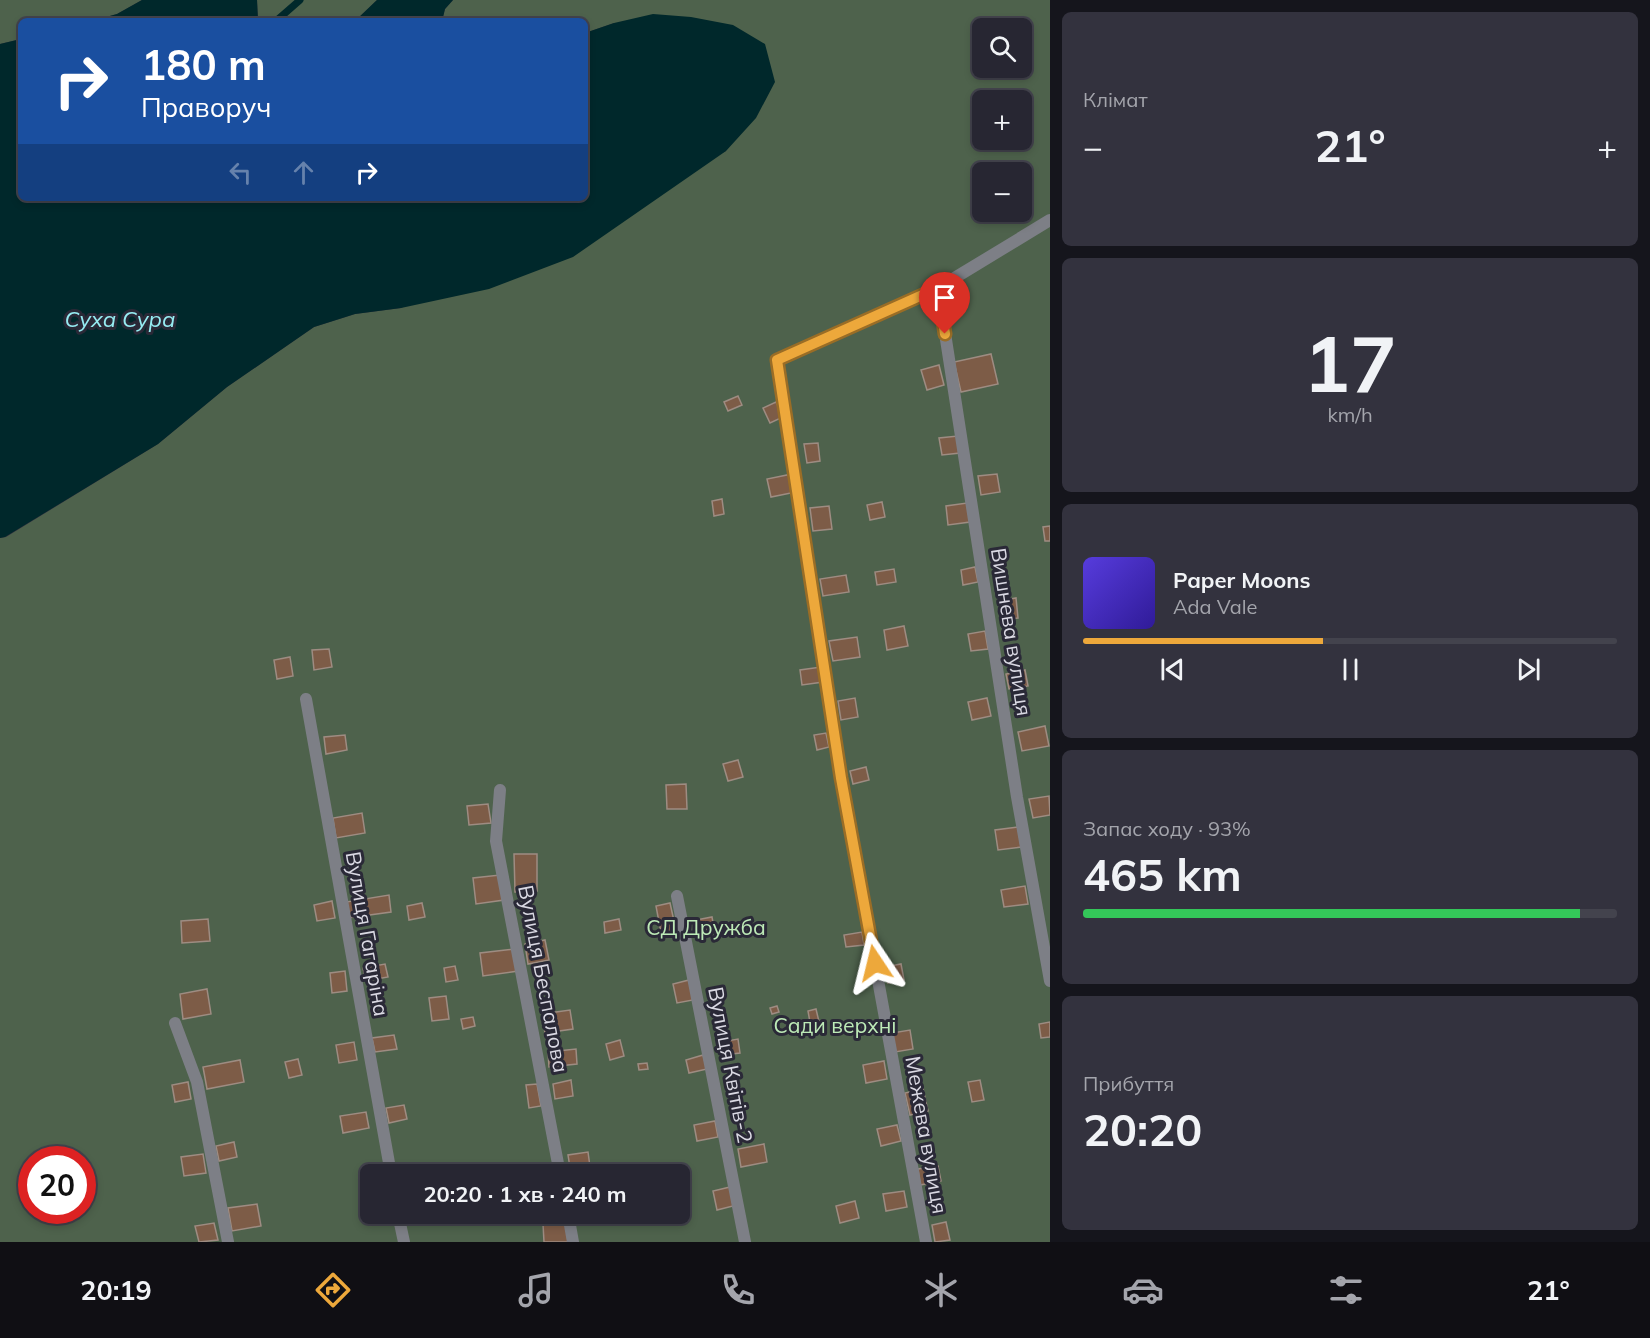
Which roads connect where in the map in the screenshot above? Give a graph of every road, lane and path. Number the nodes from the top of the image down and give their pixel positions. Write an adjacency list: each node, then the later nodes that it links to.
1 (1050, 220): 2 (lane)
2 (938, 288): 6 (lane, Вишнева вулиця); 16 (lane, Межева вулиця)
3 (306, 699): 8 (lane, Вулиця Гагаріна)
4 (500, 789): 9 (lane, Вулиця Беспалова)
5 (677, 896): 15 (lane, Вулиця Квітів-2)
6 (1050, 981)
7 (175, 1023): 12 (lane)
8 (389, 1164)
9 (558, 1164)
10 (400, 1224): 13 (lane)
11 (570, 1224): 14 (lane)
12 (228, 1242)
13 (404, 1242)
14 (573, 1242)
15 (745, 1242)
16 (926, 1242)

